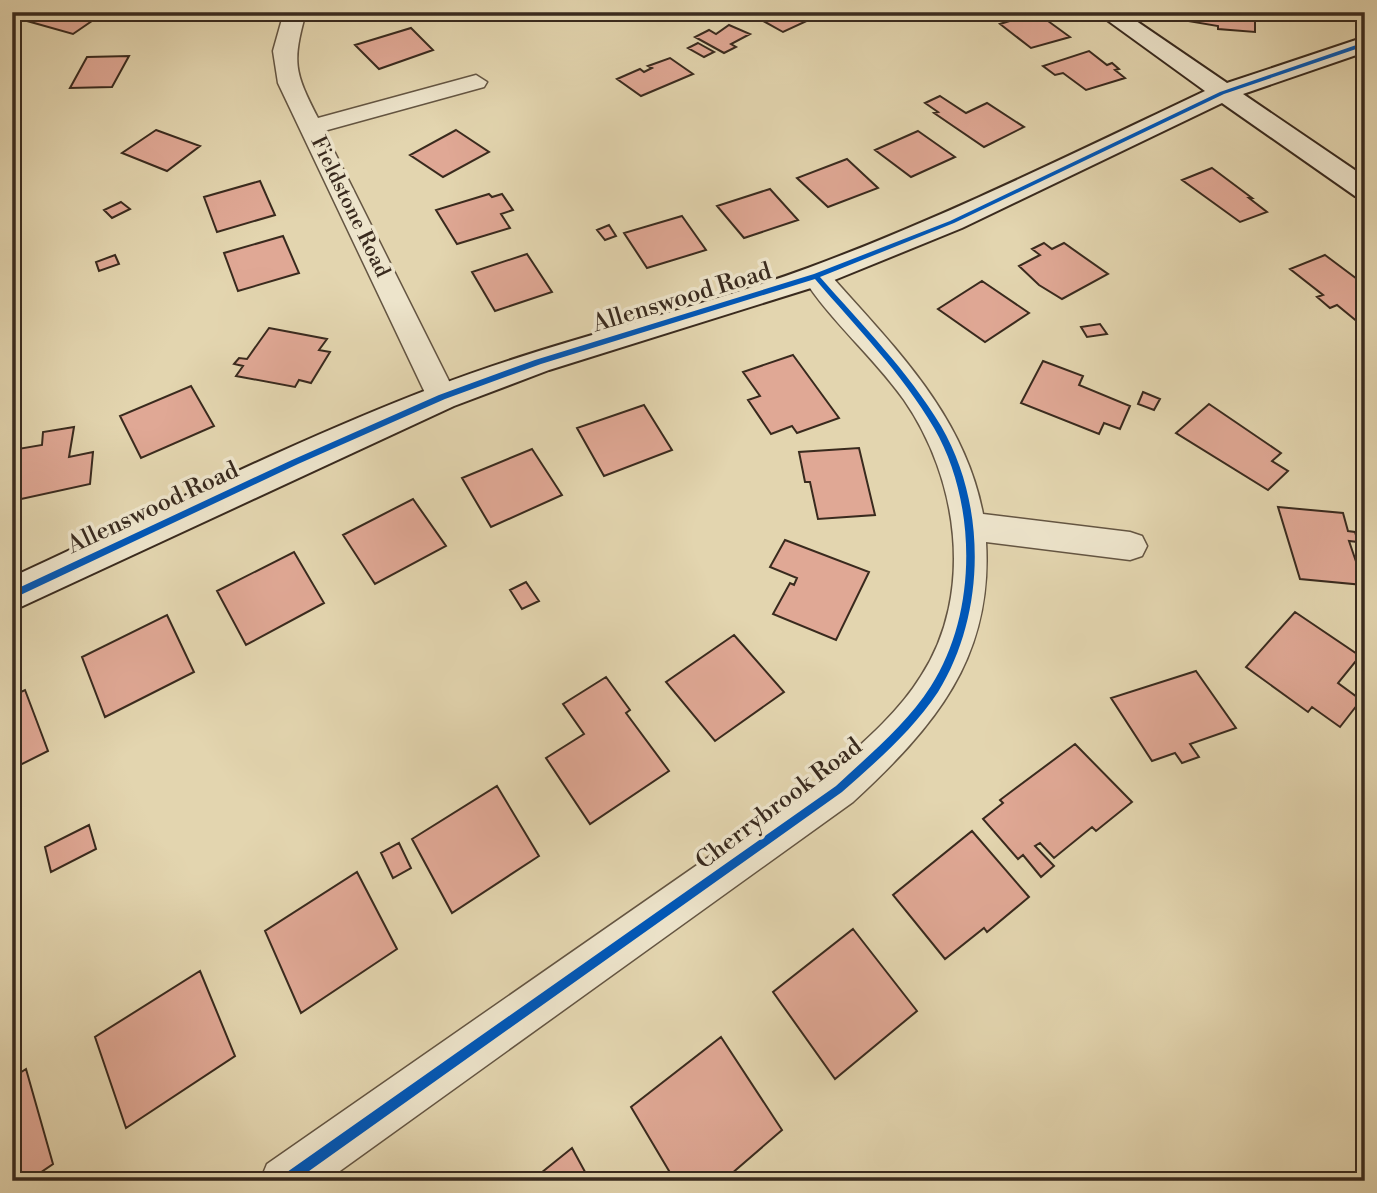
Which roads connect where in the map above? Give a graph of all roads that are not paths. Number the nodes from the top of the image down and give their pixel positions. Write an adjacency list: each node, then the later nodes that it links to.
1 (295, 12): 6 (street, Fieldstone Road)
2 (1107, 12): 5 (street)
3 (1365, 44): 5 (street, Allenswood Road)
4 (476, 82): 6 (street)
5 (1222, 93): 7 (street); 8 (street, Allenswood Road)
6 (311, 127): 9 (street, Fieldstone Road)
7 (1365, 190)
8 (816, 276): 9 (street, Allenswood Road); 10 (street, Cherrybrook Road)
9 (442, 397): 12 (street, Allenswood Road)
10 (969, 526): 11 (street); 13 (street, Cherrybrook Road)
11 (1130, 546)
12 (12, 596)
13 (284, 1181)

